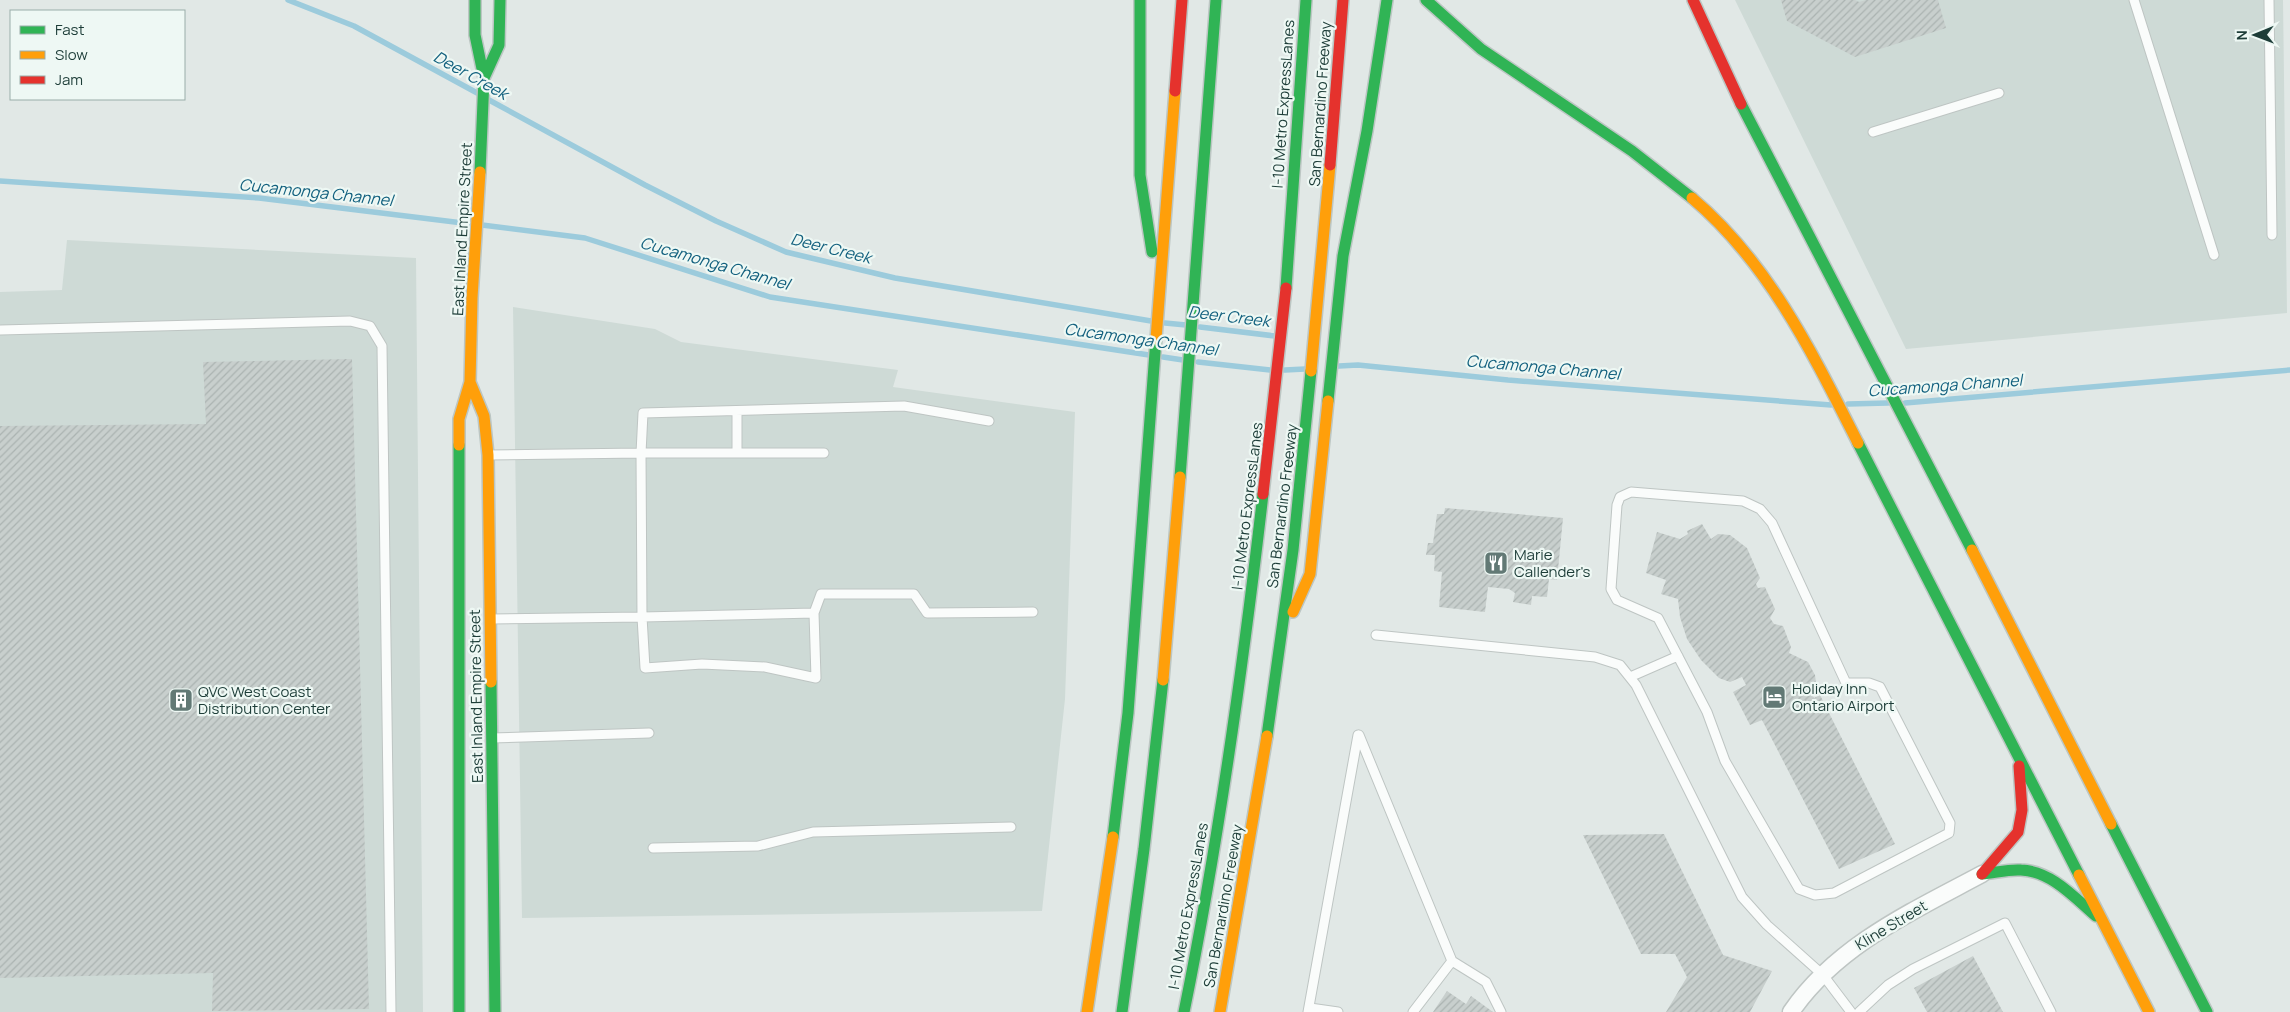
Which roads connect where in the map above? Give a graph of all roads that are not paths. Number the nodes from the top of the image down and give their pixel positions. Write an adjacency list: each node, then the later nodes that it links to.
1 (475, 0): 13 (main road)
2 (500, 0): 13 (main road)
3 (1140, 0): 18 (main road)
4 (1182, 0): 18 (main road)
5 (1216, 0): 50 (main road)
6 (1306, 0): 51 (main road, I-10 Metro ExpressLanes)
7 (1342, 0): 32 (main road, San Bernardino Freeway)
8 (1426, 0): 37 (main road)
9 (1693, 0): 62 (main road)
10 (2134, 0): 17 (lane)
11 (2269, 0): 16 (lane)
12 (1386, 3): 32 (main road)
13 (484, 78): 20 (main road, East Inland Empire Street)
14 (1999, 94): 15 (lane)
15 (1873, 132)
16 (2272, 235)
17 (2214, 255)
18 (1160, 298): 49 (main road)
19 (0, 330): 46 (lane)
20 (470, 382): 26 (main road, East Inland Empire Street); 47 (main road, East Inland Empire Street)
21 (737, 411): 22 (lane); 23 (lane); 24 (lane)
22 (989, 422)
23 (642, 452): 24 (lane); 26 (lane); 29 (lane)
24 (737, 453): 25 (lane)
25 (824, 453)
26 (488, 455): 30 (main road, East Inland Empire Street)
27 (1033, 612): 28 (lane)
28 (814, 613): 29 (lane); 29 (lane)
29 (642, 617): 30 (lane)
30 (490, 619): 36 (main road, East Inland Empire Street)
31 (1376, 635): 34 (lane)
32 (1280, 641): 52 (main road, San Bernardino Freeway)
33 (1678, 656): 33 (lane); 34 (lane)
34 (1630, 677): 43 (lane)
35 (649, 733): 36 (lane)
36 (491, 738): 48 (main road, East Inland Empire Street)
37 (2018, 755): 40 (main road); 41 (main road)
38 (1011, 827): 39 (lane)
39 (653, 848)
40 (1982, 874): 41 (main road); 43 (street, Kline Street)
41 (2104, 923): 61 (main road)
42 (1452, 961): 45 (lane); 54 (lane); 55 (lane)
43 (1823, 975): 56 (street, Kline Street); 57 (lane)
44 (1869, 1002): 58 (lane); 59 (lane); 60 (lane)
45 (1309, 1010): 53 (lane)
46 (392, 1012)
47 (459, 1012)
48 (494, 1012)
49 (1087, 1012)
50 (1122, 1012)
51 (1184, 1012)
52 (1220, 1012)
53 (1338, 1012)
54 (1413, 1012)
55 (1501, 1012)
56 (1790, 1012)
57 (1851, 1012)
58 (1859, 1012)
59 (1873, 1012)
60 (2051, 1012)
61 (2149, 1012)
62 (2207, 1012)

